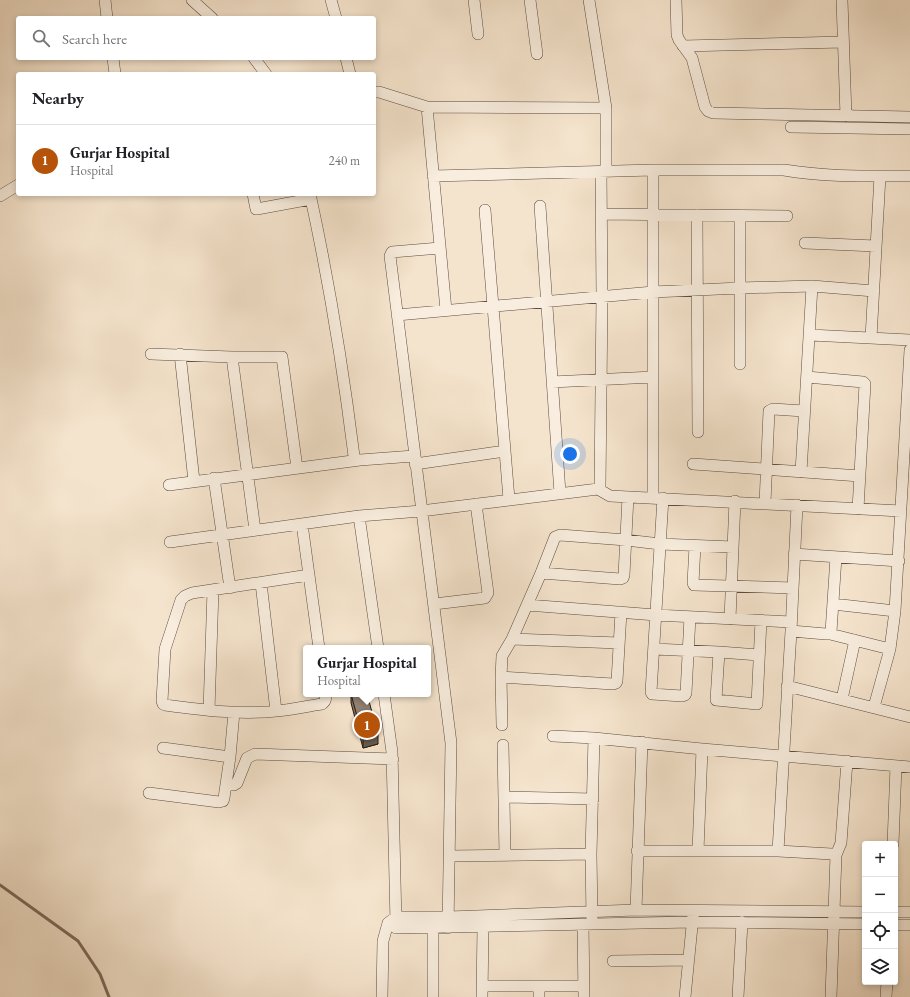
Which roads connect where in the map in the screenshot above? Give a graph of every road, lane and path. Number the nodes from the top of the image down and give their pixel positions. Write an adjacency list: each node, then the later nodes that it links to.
1 (105, 0): 9 (street)
2 (192, 0): 10 (street)
3 (332, 0): 11 (street)
4 (474, 0): 12 (street)
5 (530, 0): 15 (street)
6 (589, 0): 24 (street)
7 (676, 0): 14 (street)
8 (842, 0): 13 (street)
9 (107, 16)
10 (210, 16)
11 (336, 16)
12 (478, 34)
13 (843, 42): 14 (street); 25 (street)
14 (683, 46): 25 (street)
15 (537, 54)
16 (113, 60): 19 (street)
17 (256, 60): 20 (street)
18 (346, 60): 21 (street)
19 (115, 72)
20 (264, 72)
21 (350, 72)
22 (376, 92): 23 (street)
23 (427, 107): 24 (street); 31 (street)
24 (606, 108): 30 (street)
25 (846, 116): 26 (street)
26 (910, 117)
27 (791, 127): 28 (street)
28 (910, 129)
29 (653, 170): 30 (street); 32 (street); 41 (street)
30 (603, 171): 31 (street); 40 (street)
31 (433, 176): 47 (street)
32 (880, 176): 33 (street); 46 (street)
33 (910, 176)
34 (16, 186): 35 (street)
35 (0, 196)
36 (254, 196): 37 (street)
37 (311, 196): 75 (street)
38 (540, 206): 54 (street)
39 (485, 210): 55 (street)
40 (601, 214): 41 (street); 53 (street)
41 (653, 214): 42 (street); 52 (street)
42 (697, 215): 43 (street); 50 (street)
43 (740, 216): 44 (street); 49 (street)
44 (787, 216)
45 (805, 243): 46 (street)
46 (876, 246): 51 (street)
47 (440, 248): 56 (street); 57 (street)
48 (812, 286): 49 (street); 51 (street); 58 (street)
49 (740, 288): 50 (street); 65 (street)
50 (698, 290): 52 (street); 72 (street)
51 (874, 291): 59 (street)
52 (653, 292): 53 (street); 66 (street)
53 (602, 296): 54 (street); 68 (street)
54 (547, 301): 55 (street); 69 (street)
55 (494, 306): 56 (street); 73 (street)
56 (446, 310): 57 (street)
57 (397, 314): 76 (street)
58 (810, 335): 59 (street); 67 (street)
59 (871, 338): 60 (street)
60 (910, 340)
61 (910, 350): 70 (street)
62 (151, 354): 63 (street)
63 (180, 354): 64 (street); 84 (street)
64 (232, 357): 78 (street); 81 (street)
65 (740, 364)
66 (653, 377): 68 (street); 89 (street)
67 (807, 377): 71 (street); 82 (street)
68 (601, 380): 69 (street); 86 (street)
69 (552, 382): 87 (street)
70 (909, 396): 74 (street)
71 (804, 411): 79 (street); 80 (street)
72 (698, 432)
73 (505, 451): 76 (street); 90 (street)
74 (907, 451): 97 (street)
75 (360, 460): 76 (street); 78 (street)
76 (415, 460): 96 (street)
77 (693, 464): 79 (street)
78 (297, 468): 81 (street)
79 (767, 469): 80 (street); 92 (street)
80 (801, 472): 82 (street)
81 (248, 474): 83 (street); 100 (street)
82 (860, 476): 95 (street)
83 (214, 478): 84 (street); 101 (street)
84 (194, 481): 85 (street)
85 (169, 484)
86 (601, 491): 87 (street); 88 (street)
87 (560, 493): 90 (street)
88 (628, 497): 89 (street); 102 (street)
89 (658, 498): 91 (street); 104 (street)
90 (509, 499): 93 (street)
91 (735, 501): 92 (street); 106 (street)
92 (765, 503): 94 (street)
93 (476, 504): 96 (street); 117 (street)
94 (796, 505): 95 (street); 107 (street)
95 (858, 509): 97 (street)
96 (421, 511): 98 (street); 117 (street)
97 (901, 511): 109 (street)
98 (359, 516): 99 (street); 132 (street)
99 (302, 524): 100 (street); 111 (street)
100 (255, 530): 101 (street)
101 (223, 534): 103 (street); 114 (street)
102 (626, 540): 104 (street); 110 (street); 110 (street)
103 (170, 542)
104 (660, 544): 105 (street); 122 (street)
105 (695, 546): 106 (street); 113 (street)
106 (733, 547): 113 (street)
107 (794, 554): 108 (street); 115 (street)
108 (836, 557): 109 (street); 118 (street)
109 (899, 561): 120 (street)
110 (541, 573): 119 (street)
111 (309, 576): 112 (street); 131 (street)
112 (261, 583): 114 (street); 145 (street)
113 (731, 586): 115 (street); 124 (street)
114 (230, 588): 116 (street)
115 (793, 588): 126 (street)
116 (213, 590): 144 (street); 144 (street)
117 (434, 604): 172 (street)
118 (833, 604): 120 (street); 127 (street)
119 (527, 605): 121 (street); 128 (street)
120 (895, 611): 133 (street)
121 (621, 612): 122 (street); 130 (street)
122 (656, 615): 123 (street); 134 (street)
123 (690, 616): 124 (street); 135 (street)
124 (730, 619): 125 (street)
125 (761, 620): 126 (street); 137 (street)
126 (791, 626): 127 (street); 139 (street)
127 (830, 634): 129 (street)
128 (512, 640): 130 (street); 138 (street)
129 (855, 640): 133 (street); 142 (street)
130 (619, 643): 138 (street)
131 (319, 645)
132 (378, 645)
133 (890, 648): 143 (street)
134 (654, 649): 135 (street); 135 (street)
135 (688, 651): 136 (street)
136 (719, 652): 137 (street); 137 (street)
137 (759, 654)
138 (501, 677): 148 (street)
139 (787, 686): 142 (street); 155 (street)
140 (326, 697): 145 (street)
141 (384, 697): 157 (street)
142 (842, 699): 143 (street)
143 (874, 707): 147 (street)
144 (209, 710): 146 (street)
145 (276, 711): 146 (street)
146 (234, 712): 156 (street)
147 (910, 717)
148 (502, 725)
149 (553, 736): 150 (street)
150 (594, 738): 151 (street); 164 (street)
151 (642, 742): 154 (street); 166 (street)
152 (503, 745): 163 (street)
153 (163, 748): 156 (street)
154 (702, 749): 155 (street); 167 (street)
155 (783, 755): 158 (street); 168 (street)
156 (230, 757): 161 (street)
157 (393, 759): 161 (street); 180 (street)
158 (847, 762): 159 (street); 171 (street)
159 (896, 766): 160 (street); 165 (street)
160 (910, 767)
161 (226, 785): 162 (street)
162 (149, 792)
163 (504, 797): 164 (street); 170 (street)
164 (592, 798): 169 (street)
165 (893, 841)
166 (637, 851): 167 (street); 173 (street)
167 (698, 851): 168 (street)
168 (778, 851): 171 (street)
169 (591, 854): 170 (street); 175 (street)
170 (505, 855): 172 (street)
171 (836, 855): 176 (street)
172 (449, 856): 181 (street)
173 (636, 910): 174 (street); 175 (street)
174 (693, 910): 176 (street); 182 (street)
175 (592, 911): 181 (street); 184 (street)
176 (835, 911): 177 (street); 185 (street)
177 (862, 912)
178 (898, 912): 179 (street)
179 (910, 912)
180 (393, 922): 181 (street); 190 (street); 197 (street)
181 (448, 922): 189 (street); 190 (street)
182 (692, 922): 183 (street); 184 (street); 191 (street)
183 (742, 922): 185 (street); 200 (street)
184 (588, 924): 189 (street); 196 (street)
185 (834, 924): 186 (street); 201 (street)
186 (862, 924)
187 (898, 925): 188 (street)
188 (910, 925)
189 (483, 927): 194 (street)
190 (433, 928): 198 (street)
191 (688, 960): 192 (street); 199 (street)
192 (613, 961)
193 (887, 985): 202 (street)
194 (482, 991): 195 (street)
195 (538, 992): 196 (street)
196 (584, 992)
197 (382, 997)
198 (433, 997)
199 (685, 997)
200 (738, 997)
201 (831, 997)
202 (886, 997)

